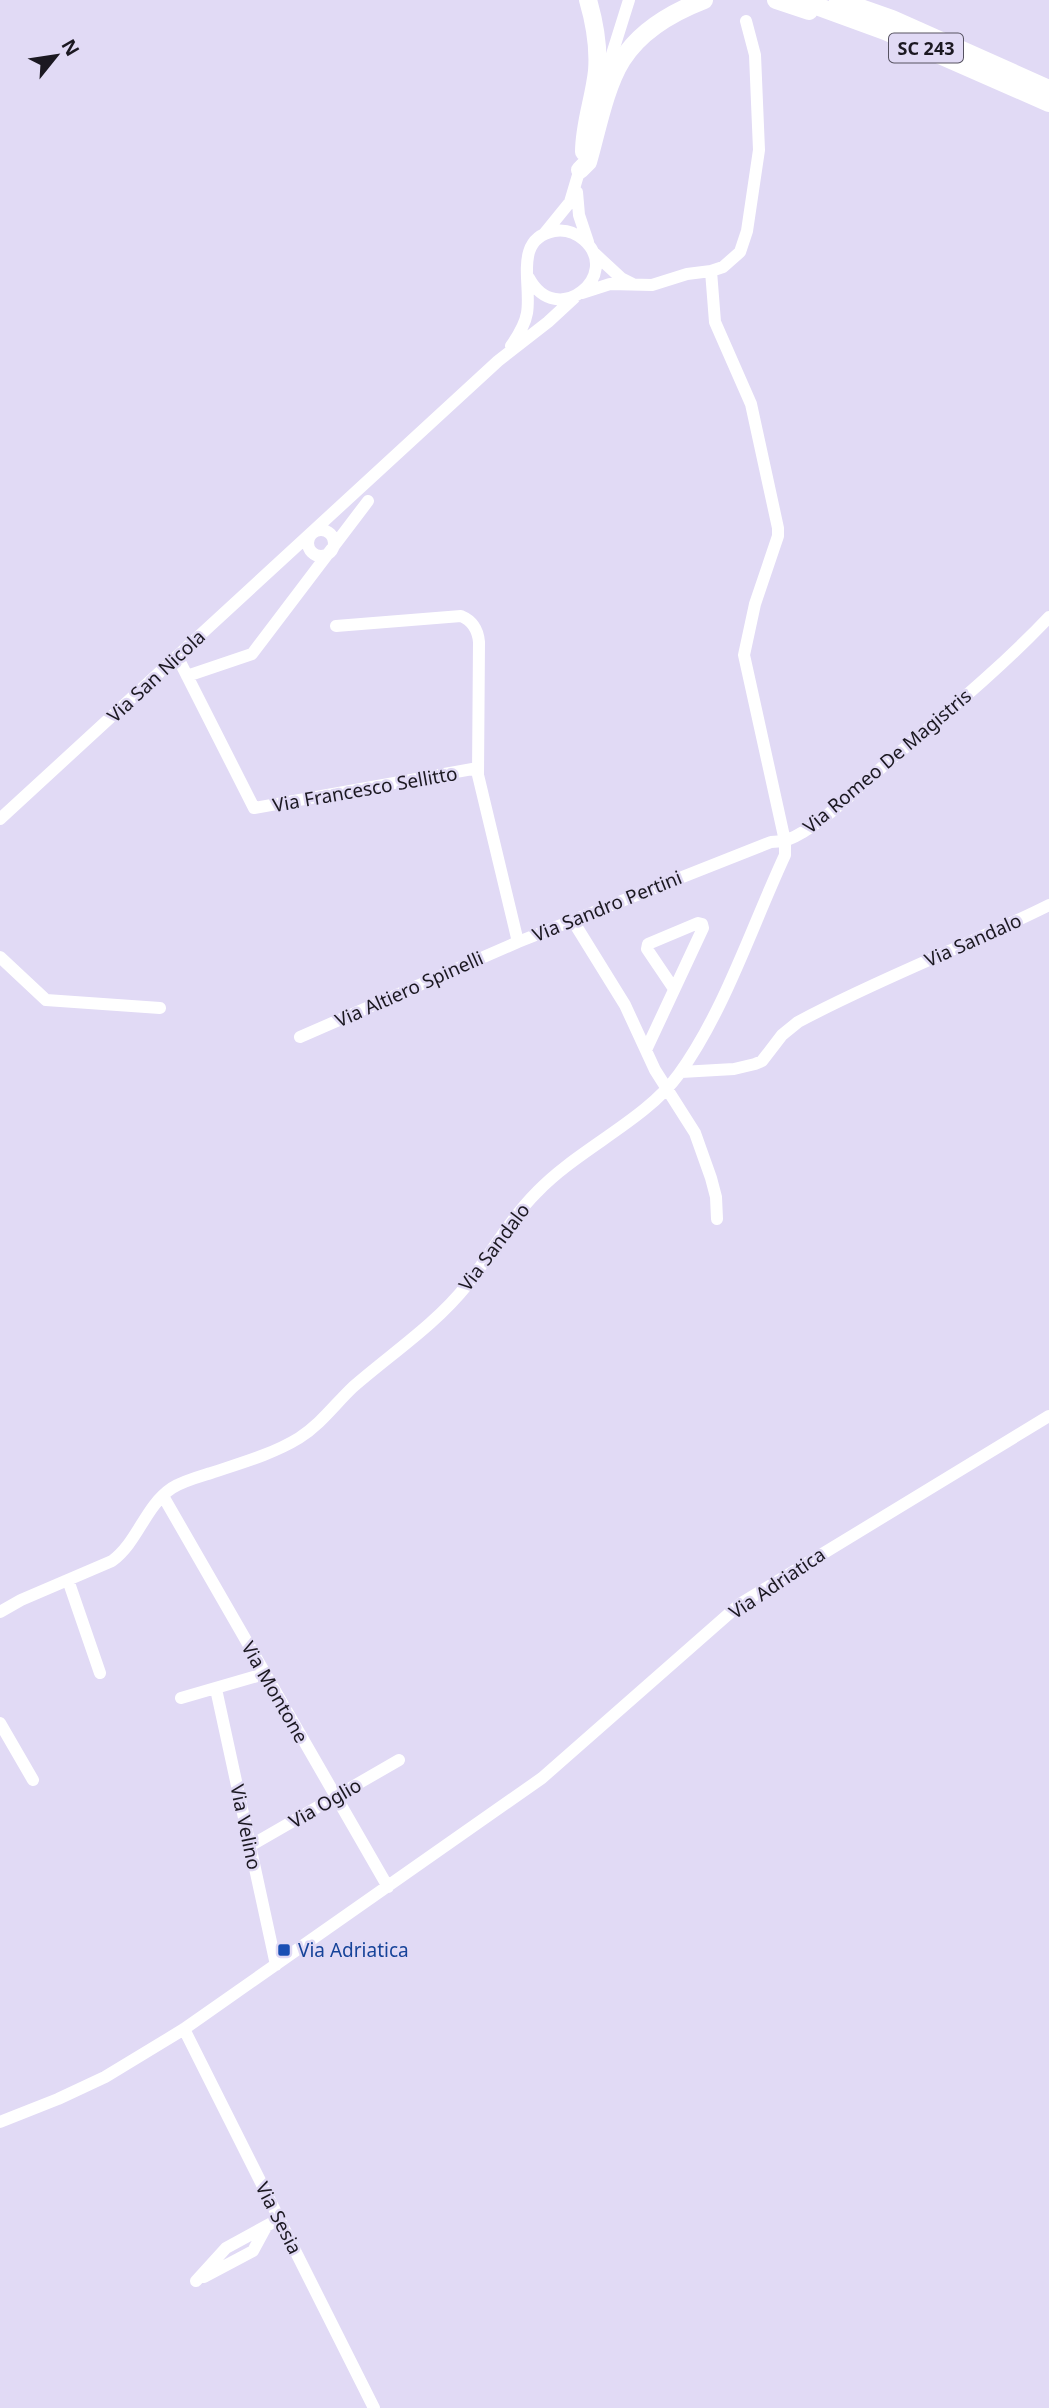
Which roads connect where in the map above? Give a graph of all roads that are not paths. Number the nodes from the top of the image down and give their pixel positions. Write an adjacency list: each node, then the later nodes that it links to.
1 (588, 0): 13 (highway)
2 (629, 0): 13 (street)
3 (704, 0): 14 (highway)
4 (776, 0): 9 (highway)
5 (800, 0): 9 (highway, SC 243)
6 (838, 0): 10 (highway, SC 243)
7 (874, 0): 10 (highway)
8 (746, 21): 17 (street, Via San Nicola)
9 (885, 31): 12 (highway, SC 243)
10 (962, 49): 11 (highway, SC 243)
11 (1049, 89)
12 (1049, 103)
13 (584, 152): 14 (street)
14 (578, 178): 15 (street, Via San Nicola); 16 (street)
15 (544, 234): 16 (street); 18 (street, Via San Nicola)
16 (591, 248): 19 (street); 20 (street, Via San Nicola)
17 (712, 271): 19 (street, Via San Nicola); 31 (street)
18 (529, 278): 20 (street, Via San Nicola); 21 (street, Via San Nicola)
19 (640, 286): 20 (street, Via San Nicola)
20 (578, 295): 21 (street, Via San Nicola)
21 (498, 361): 23 (street, Via San Nicola)
22 (368, 501): 24 (street, Via San Nicola)
23 (312, 533): 24 (street); 27 (street, Via San Nicola)
24 (332, 550): 28 (street, Via San Nicola)
25 (1049, 617): 31 (street, Via Romeo De Magistris)
26 (336, 626): 29 (street, Via Sandro Pertini)
27 (177, 656): 28 (street, Via Francesco Sellitto); 30 (street, Via San Nicola)
28 (187, 676): 29 (street, Via Francesco Sellitto)
29 (478, 768): 34 (street, Via Sandro Pertini)
30 (0, 819)
31 (786, 841): 33 (street, Via Sandro Pertini); 40 (street, Via Romeo De Magistris)
32 (1049, 905): 40 (street, Via Sandalo)
33 (573, 921): 34 (street, Via Sandro Pertini); 39 (street)
34 (518, 942): 38 (street, Via Altiero Spinelli)
35 (0, 957): 37 (street)
36 (674, 989): 36 (street); 39 (street)
37 (160, 1008)
38 (300, 1037)
39 (646, 1050): 41 (street)
40 (681, 1072): 41 (street, Via Sandalo)
41 (666, 1089): 42 (street); 44 (street, Via Sandalo)
42 (717, 1219)
43 (1049, 1416): 56 (street, Via Adriatica)
44 (163, 1496): 45 (street, Via Sandalo); 48 (street, Via Montone)
45 (68, 1580): 46 (street, Via Sandalo); 47 (street)
46 (0, 1612)
47 (100, 1673)
48 (264, 1674): 49 (street); 54 (street, Via Montone)
49 (216, 1689): 50 (street); 55 (street, Via Velino)
50 (181, 1698)
51 (0, 1723): 53 (street)
52 (399, 1760): 54 (street, Via Oglio)
53 (33, 1780)
54 (336, 1797): 55 (street, Via Oglio); 56 (street, Via Montone)
55 (250, 1846): 57 (street, Via Velino)
56 (388, 1887): 57 (street, Via Adriatica)
57 (276, 1965): 58 (street, Via Adriatica)
58 (184, 2029): 59 (street, Via Adriatica); 60 (street, Via Sesia)
59 (0, 2122)
60 (279, 2219): 61 (street); 62 (street, Via Sesia)
61 (266, 2226): 61 (street)
62 (374, 2408)

